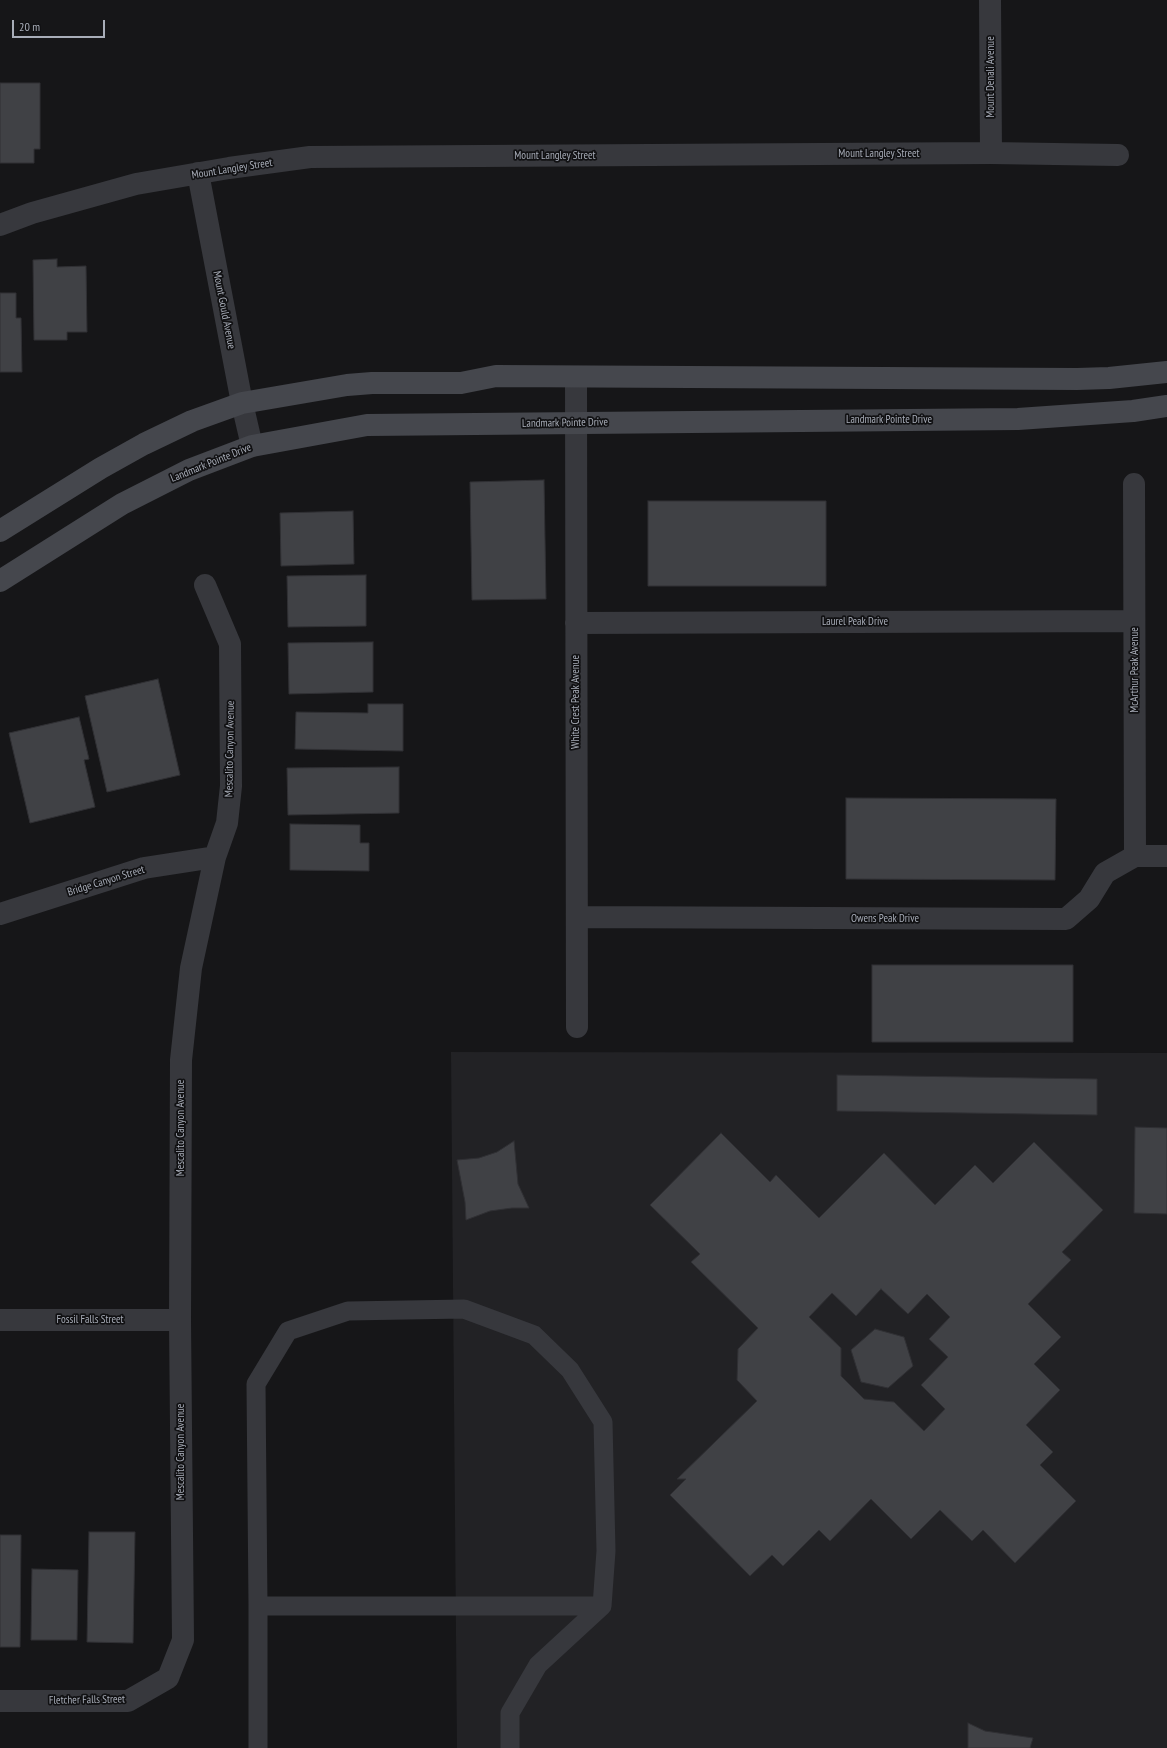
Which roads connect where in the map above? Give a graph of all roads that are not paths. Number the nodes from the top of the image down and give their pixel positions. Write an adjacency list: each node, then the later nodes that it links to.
1 (990, 0): 2 (street, Mount Denali Avenue)
2 (991, 153): 3 (street, Mount Langley Street); 4 (street, Mount Langley Street)
3 (1118, 155)
4 (198, 174): 5 (street, Mount Langley Street); 8 (street, Mount Gould Avenue)
5 (0, 226)
6 (1167, 372): 7 (street)
7 (576, 377): 8 (street); 10 (street, White Crest Peak Avenue)
8 (242, 402): 11 (street, Mount Gould Avenue); 13 (street)
9 (1167, 406): 10 (street, Landmark Pointe Drive)
10 (576, 422): 11 (street, Landmark Pointe Drive); 17 (street, White Crest Peak Avenue)
11 (252, 446): 14 (street, Landmark Pointe Drive)
12 (1134, 484): 16 (street, McArthur Peak Avenue)
13 (0, 531)
14 (0, 581)
15 (205, 585): 20 (street, Mescalito Canyon Avenue)
16 (1134, 621): 17 (street, Laurel Peak Drive); 18 (street, McArthur Peak Avenue)
17 (576, 623): 22 (street, White Crest Peak Avenue)
18 (1135, 856): 19 (street, Owens Peak Drive); 22 (street, Owens Peak Drive)
19 (1167, 856)
20 (215, 857): 21 (street, Bridge Canyon Street); 25 (street, Mescalito Canyon Avenue)
21 (0, 914)
22 (577, 917): 23 (street, White Crest Peak Avenue)
23 (577, 1027)
24 (0, 1320): 25 (street, Fossil Falls Street)
25 (180, 1320): 28 (street, Mescalito Canyon Avenue)
26 (258, 1606): 27 (lane); 27 (lane); 30 (lane)
27 (602, 1606): 31 (lane)
28 (168, 1678): 29 (street, Fletcher Falls Street)
29 (0, 1701)
30 (258, 1748)
31 (510, 1748)

